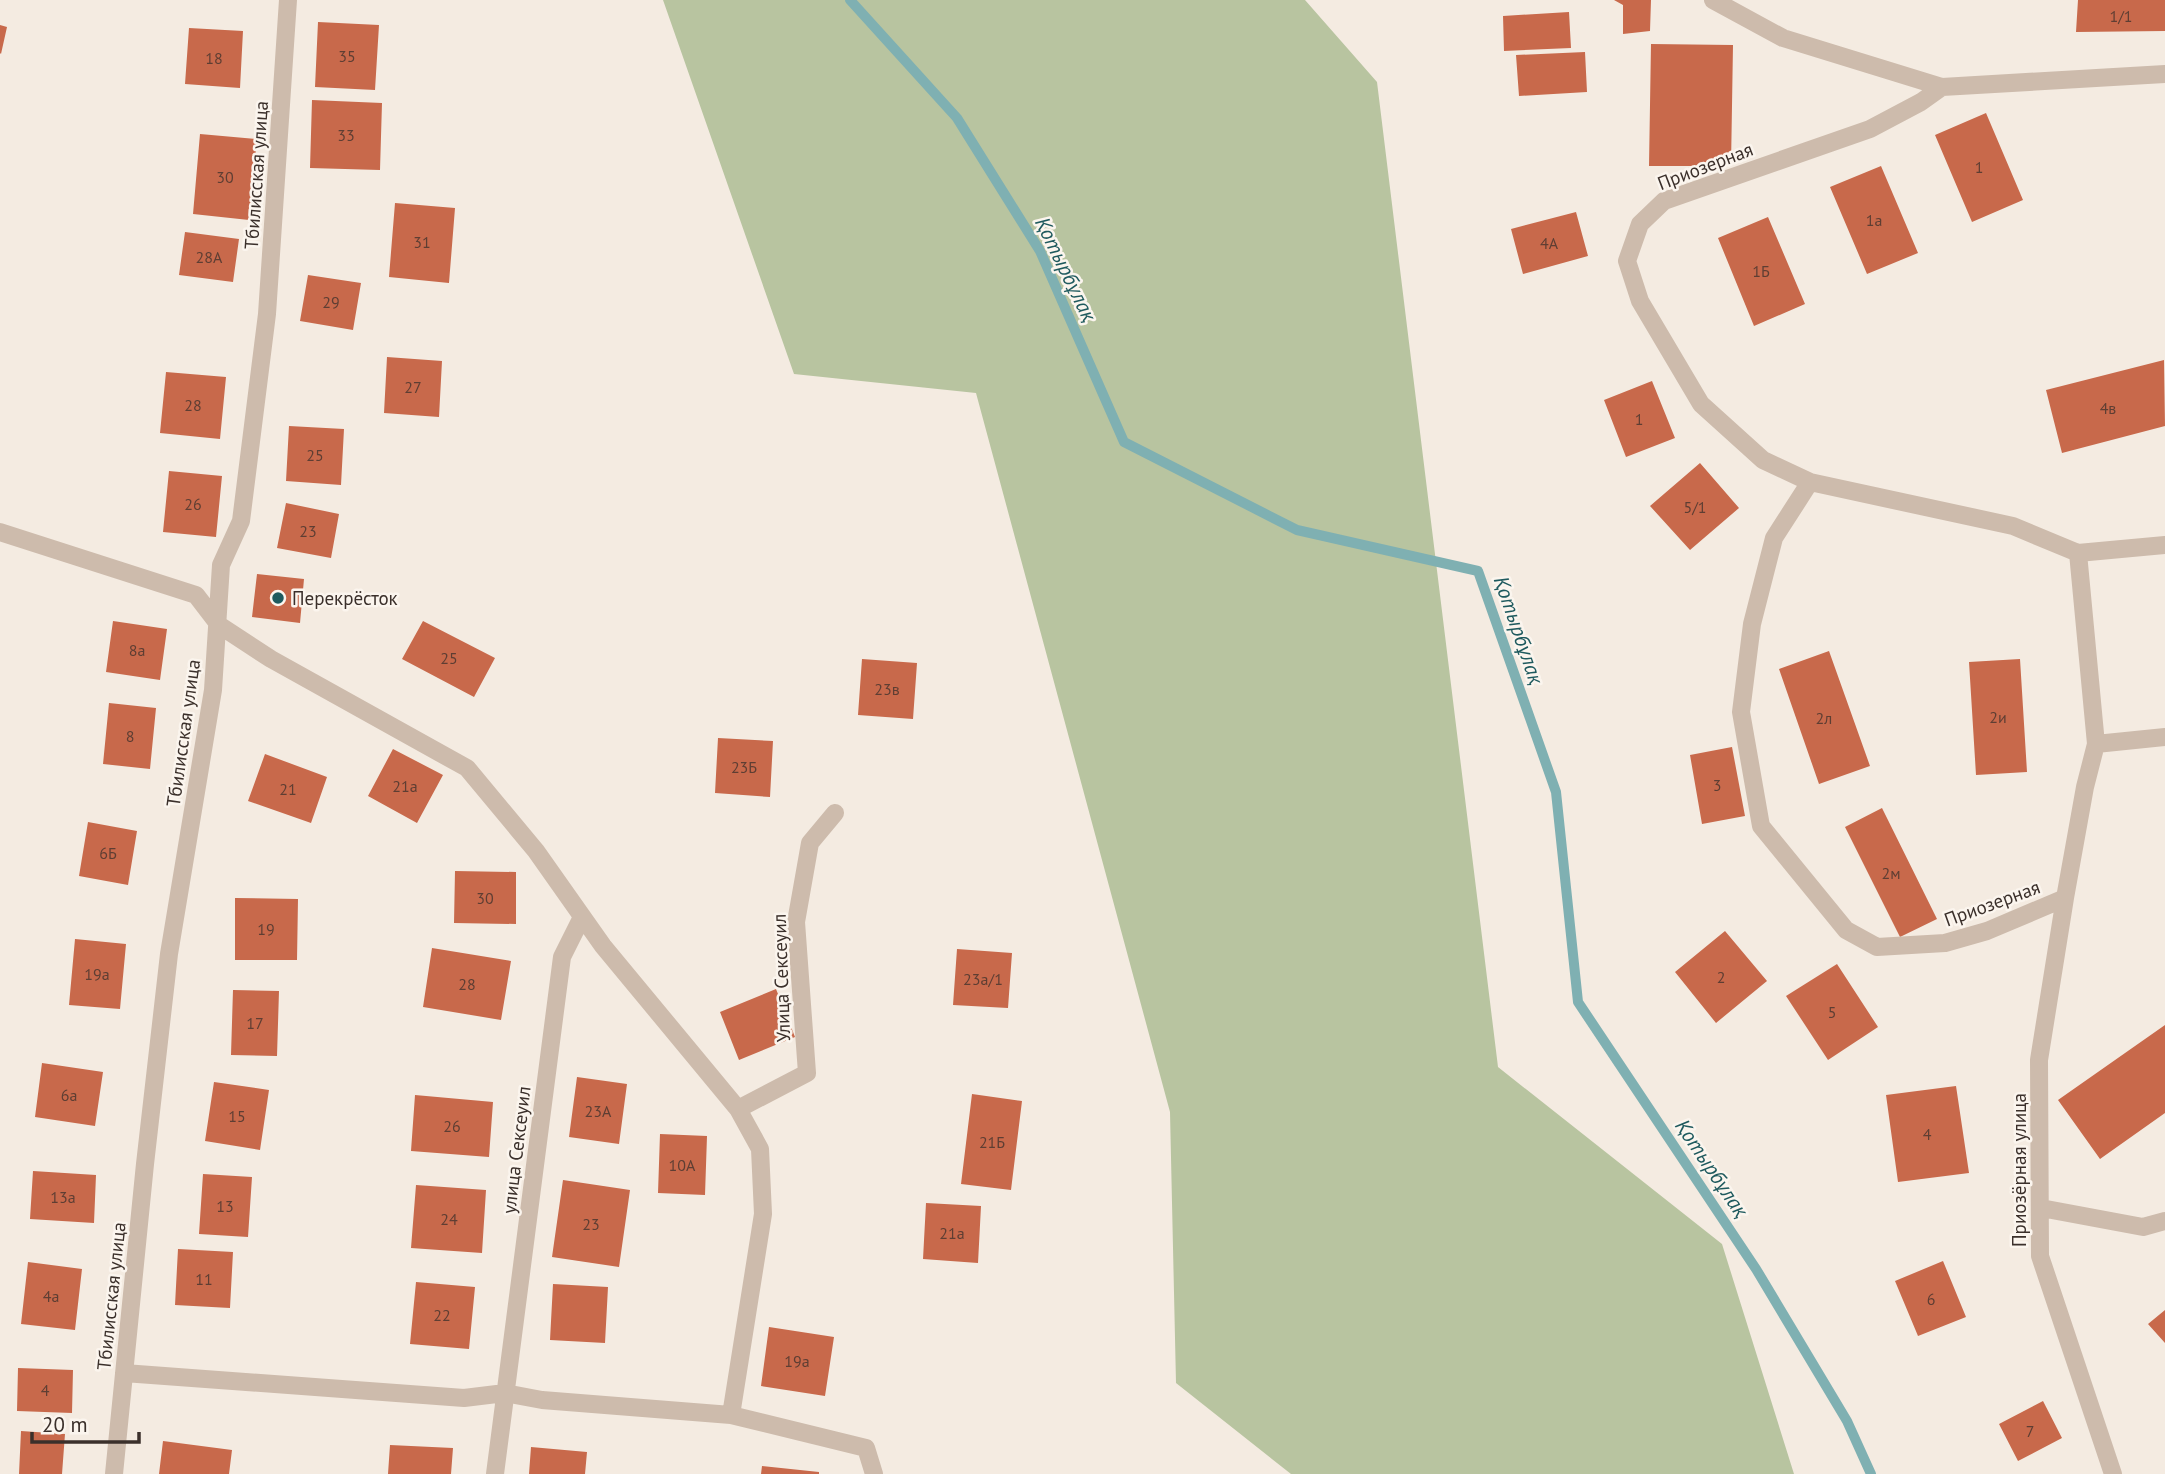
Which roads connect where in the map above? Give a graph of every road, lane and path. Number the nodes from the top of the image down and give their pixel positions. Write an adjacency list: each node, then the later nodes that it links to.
1 (288, 0): 9 (street, Тбилисская улица)
2 (1713, 0): 4 (street)
3 (2165, 74): 4 (street)
4 (1942, 87): 5 (street, Приозерная)
5 (1810, 482): 8 (street, Приозерная); 13 (street, Приозерная)
6 (0, 532): 9 (street)
7 (2165, 545): 8 (street)
8 (2078, 553): 11 (street, Приозерная)
9 (219, 625): 14 (street); 18 (street, Тбилисская улица)
10 (2165, 737): 11 (street)
11 (2096, 744): 13 (street, Приозерная)
12 (835, 813): 15 (street, Улица Сексеуил)
13 (2065, 898): 16 (street, Приозёрная улица)
14 (582, 917): 15 (street); 19 (street, улица Сексеуил)
15 (738, 1109): 20 (street)
16 (2041, 1208): 17 (street); 24 (street, Приозёрная улица)
17 (2165, 1221)
18 (124, 1373): 19 (street); 21 (street, Тбилисская улица)
19 (505, 1393): 20 (street); 22 (street, улица Сексеуил)
20 (731, 1415): 23 (street)
21 (114, 1474)
22 (495, 1474)
23 (874, 1474)
24 (2113, 1474)

